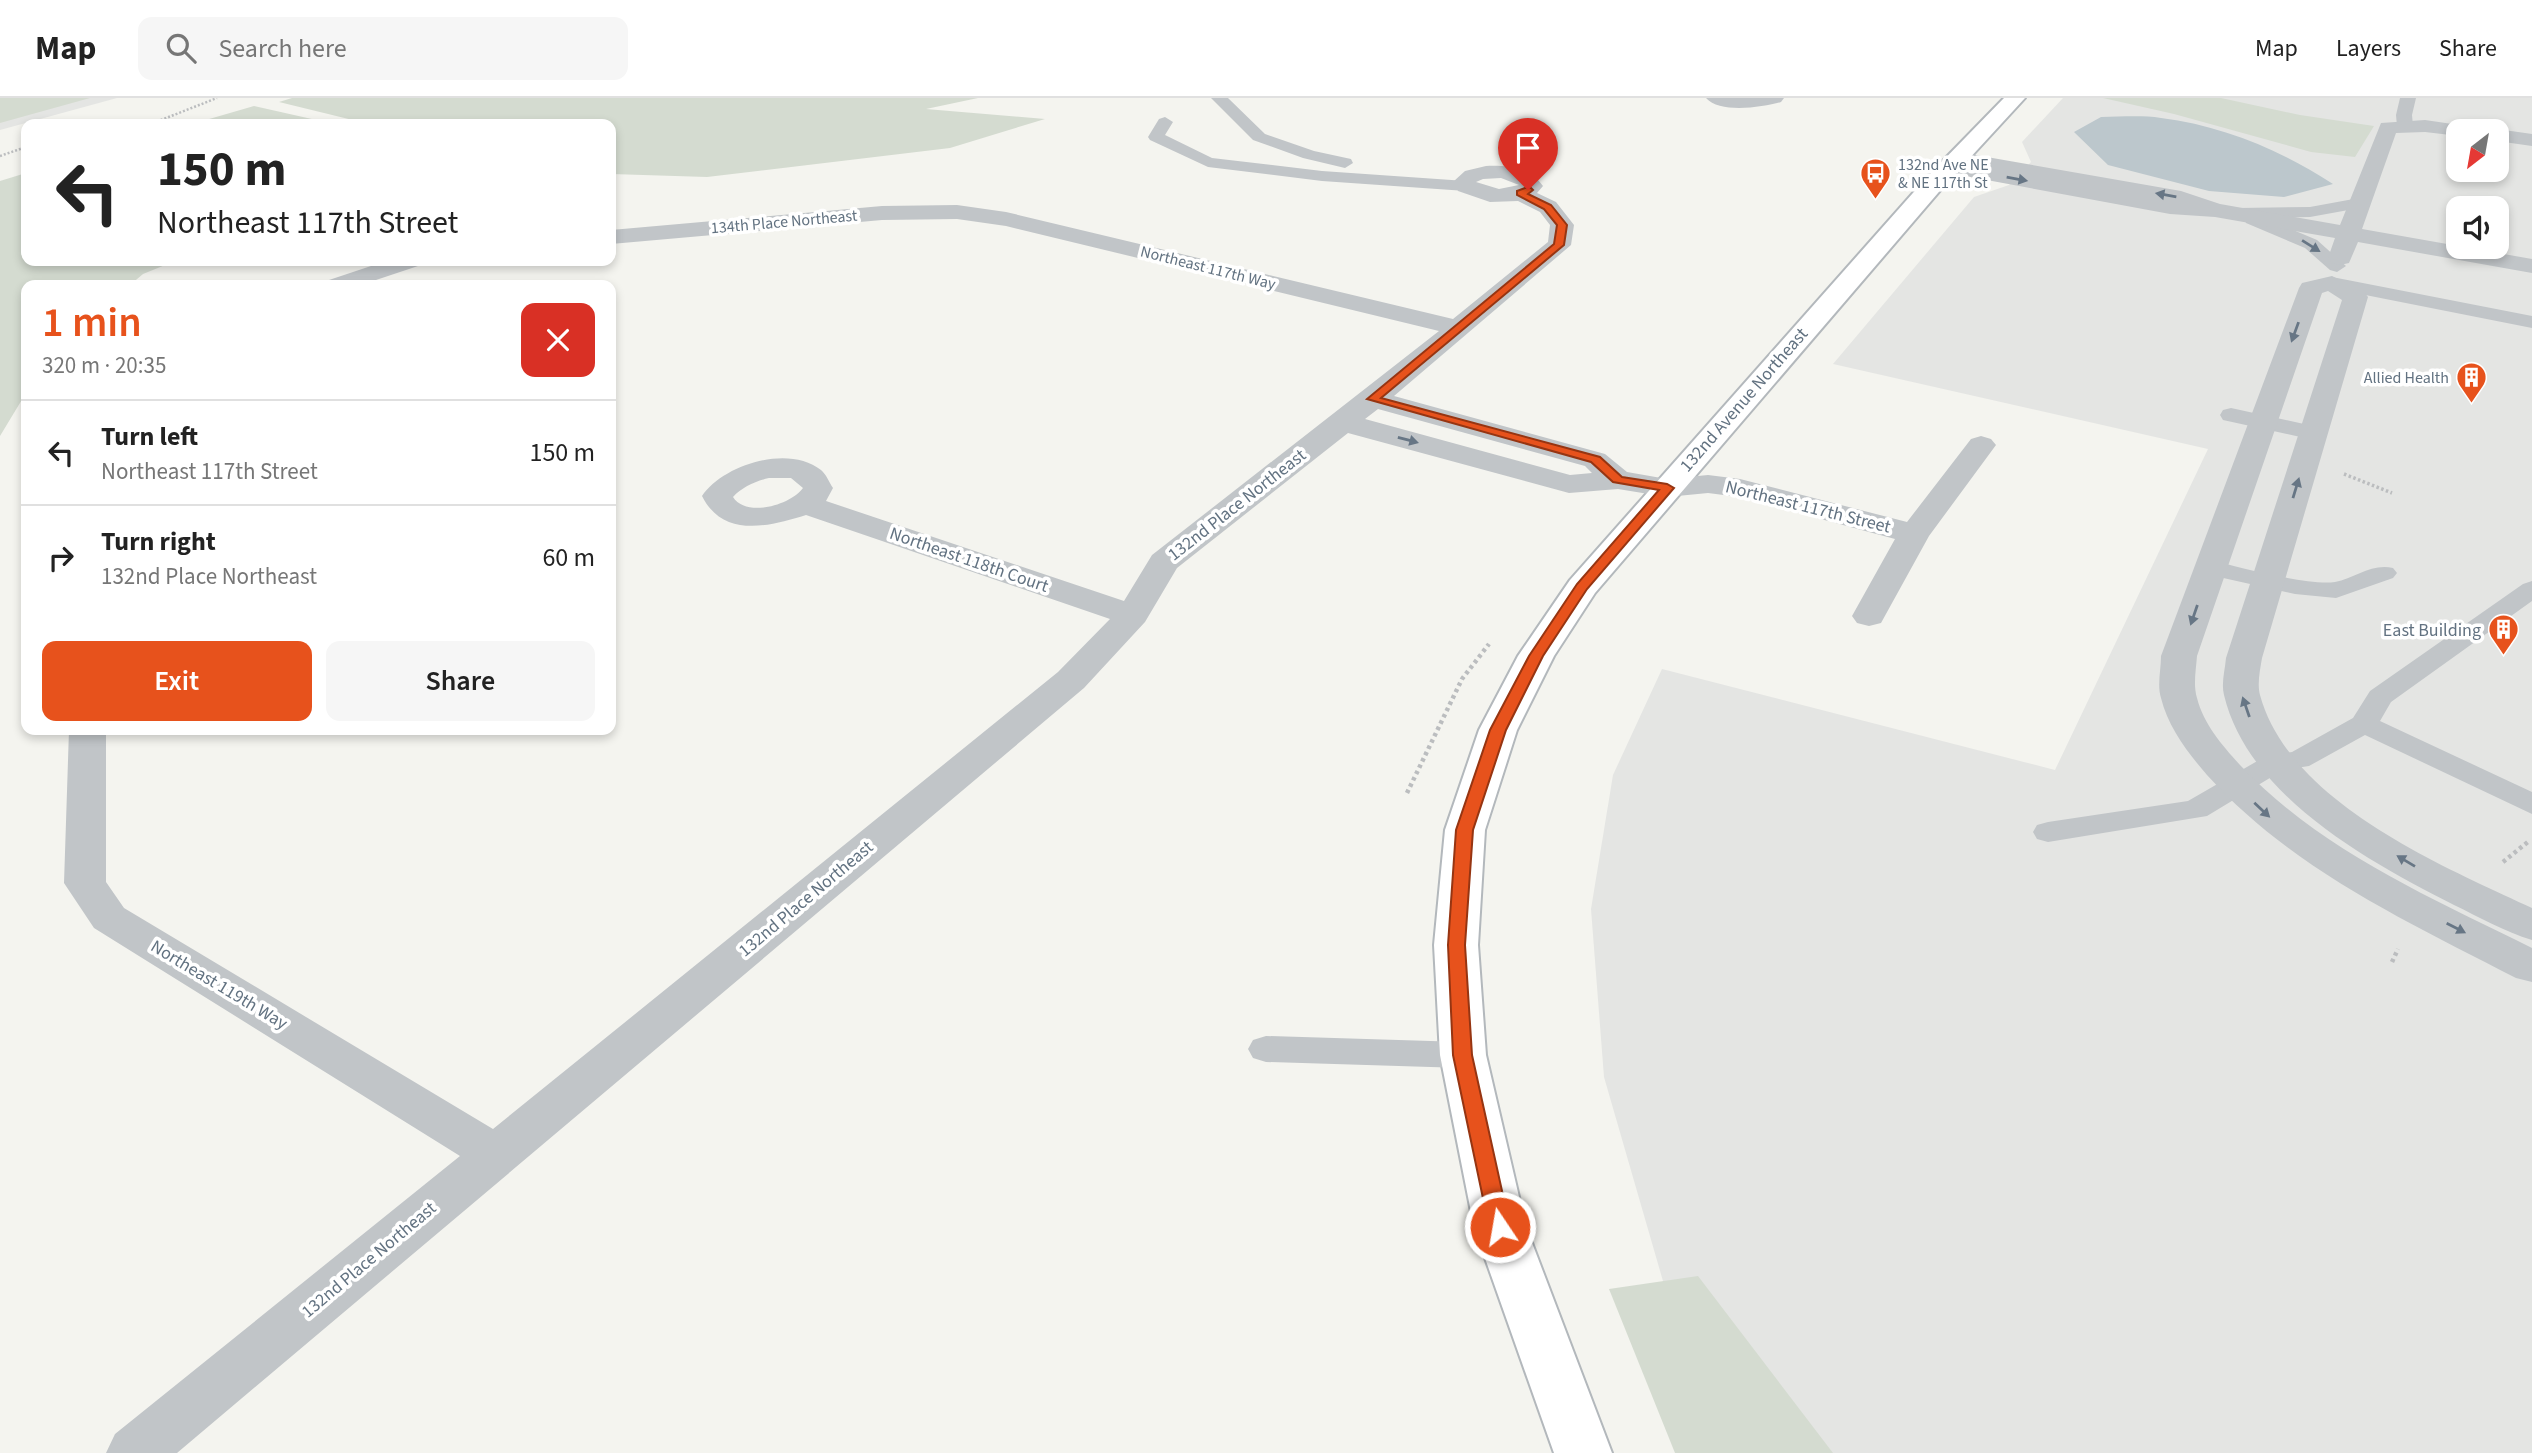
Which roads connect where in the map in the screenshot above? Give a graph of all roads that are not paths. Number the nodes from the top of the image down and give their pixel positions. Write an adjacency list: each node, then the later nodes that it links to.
1 (1219, 98): 12 (lane)
2 (1716, 98): 3 (street)
3 (1774, 98)
4 (2015, 98): 11 (street, 132nd Avenue Northeast)
5 (2407, 98): 7 (lane)
6 (1165, 122): 12 (lane)
7 (2405, 126): 8 (street); 13 (street)
8 (2446, 129)
9 (2510, 137): 10 (street)
10 (2532, 140)
11 (1954, 162): 14 (street); 28 (street, 132nd Avenue Northeast)
12 (1466, 182): 23 (street, 132nd Place Northeast)
13 (2359, 203): 14 (lane); 16 (street)
14 (2225, 211): 16 (street); 20 (lane, one-way to 20)
15 (957, 212): 17 (street, 134th Place Northeast); 23 (street, Northeast 117th Way)
16 (2348, 233): 19 (street); 20 (street)
17 (616, 237)
18 (390, 266): 21 (street)
19 (2532, 266)
20 (2335, 275): 22 (lane); 25 (street, one-way to 25); 26 (street)
21 (351, 280)
22 (2532, 322)
23 (1457, 328): 24 (street, 132nd Place Northeast)
24 (1357, 410): 28 (street, Northeast 117th Street); 35 (street, 132nd Place Northeast)
25 (2247, 418): 26 (lane); 31 (street)
26 (2314, 433): 33 (street, one-way to 26)
27 (1981, 445): 30 (street)
28 (1667, 488): 30 (street, Northeast 117th Street); 46 (street, 132nd Avenue Northeast)
29 (805, 504): 35 (street, Northeast 118th Court)
30 (1914, 534): 36 (street)
31 (2210, 568): 33 (lane); 40 (street, one-way to 40)
32 (2384, 573): 33 (lane)
33 (2268, 579): 39 (street, one-way to 33)
34 (2532, 589): 37 (lane)
35 (1133, 615): 47 (street, 132nd Place Northeast)
36 (1869, 616)
37 (2364, 724): 39 (lane); 41 (lane)
38 (87, 735): 47 (street, Northeast 119th Way)
39 (2276, 762): 40 (lane); 43 (street, one-way to 39)
40 (2235, 785): 42 (lane); 44 (street, one-way to 44)
41 (2532, 804)
42 (2048, 832)
43 (2532, 925)
44 (2532, 967)
45 (1266, 1049): 46 (lane)
46 (1463, 1055): 49 (street, 132nd Avenue Northeast)
47 (496, 1154): 48 (street, 132nd Place Northeast)
48 (135, 1453)
49 (1583, 1453)

